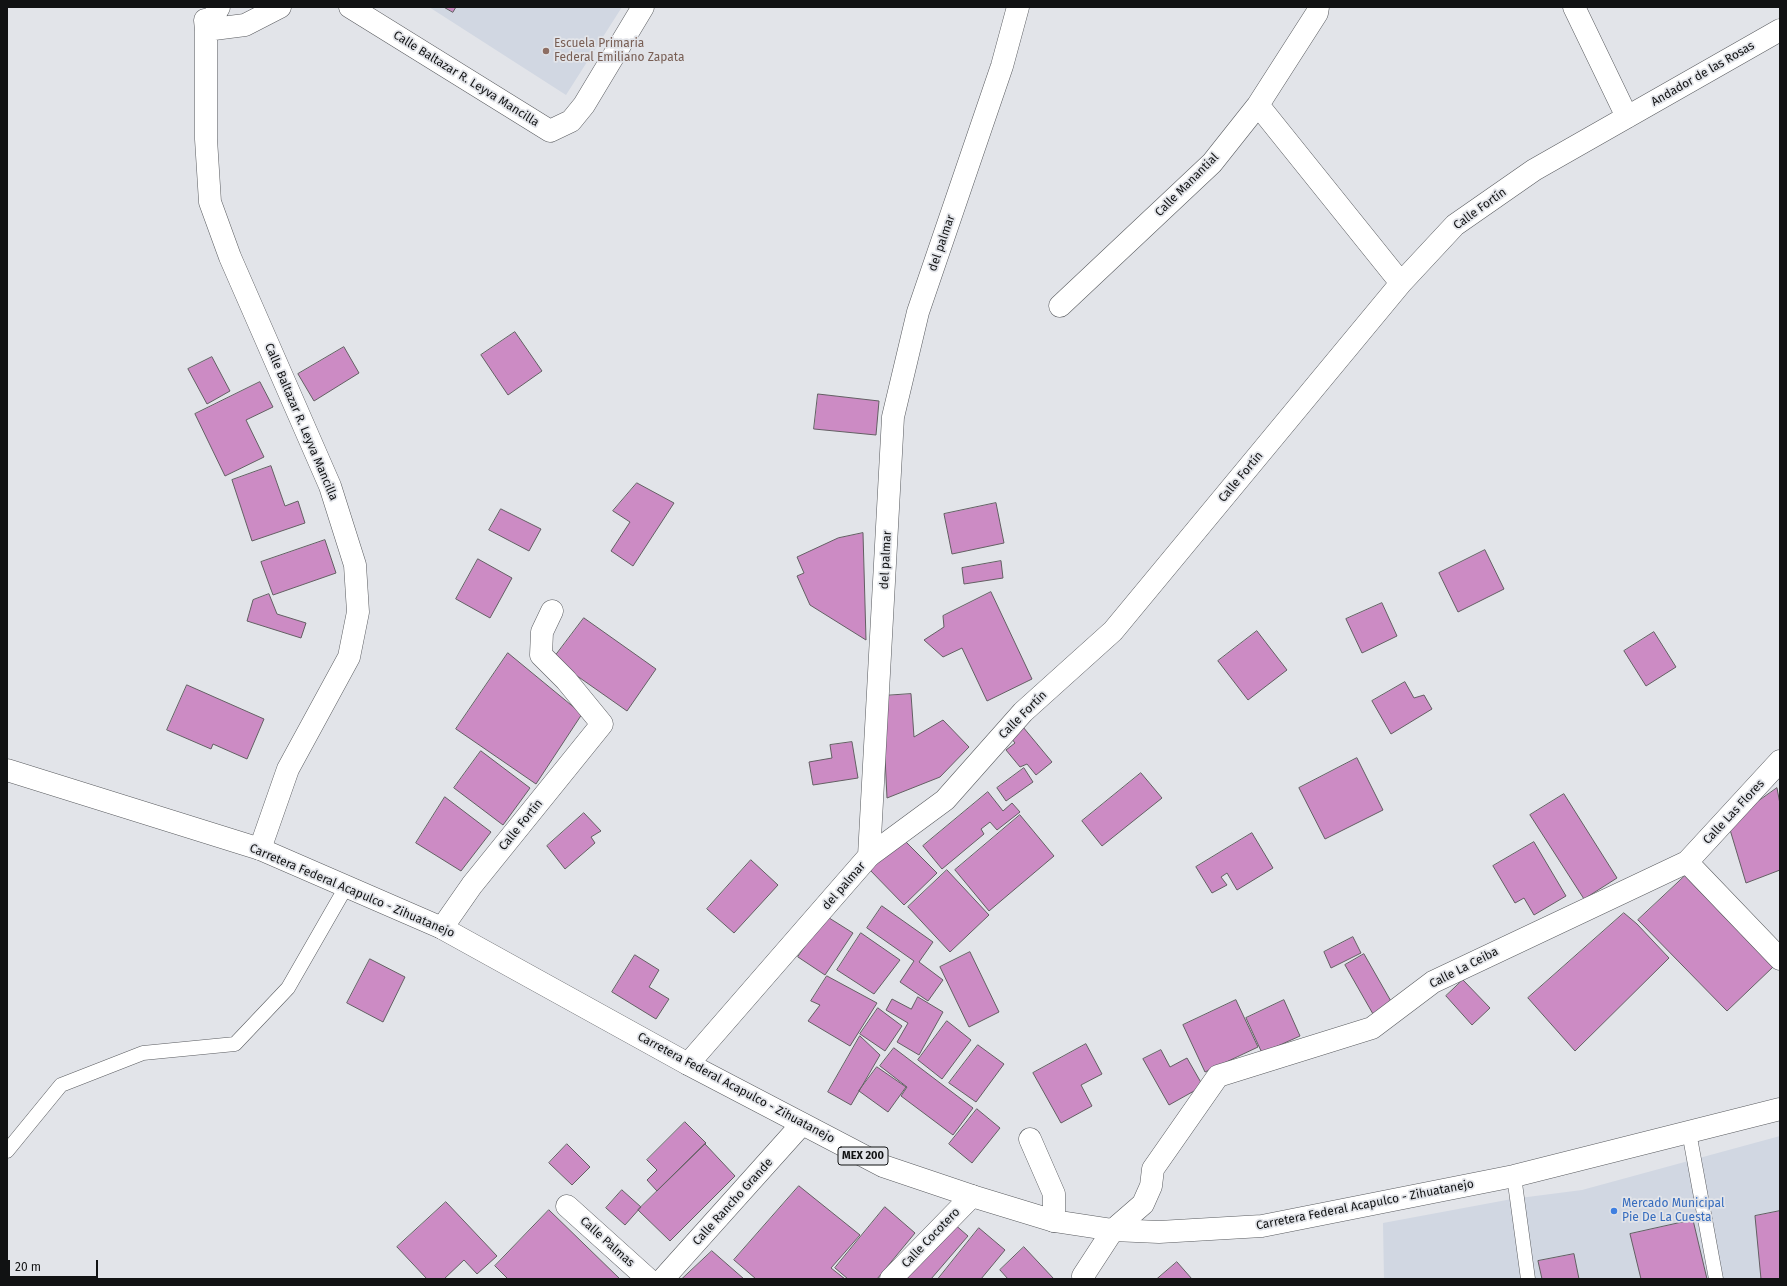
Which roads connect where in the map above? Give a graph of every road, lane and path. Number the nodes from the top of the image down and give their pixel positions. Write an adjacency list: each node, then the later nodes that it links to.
1 (203, 7): 9 (street)
2 (219, 7): 9 (street, Calle Baltazar R. Leyva Mancilla)
3 (280, 7): 9 (street)
4 (350, 7): 5 (street, Calle Baltazar R. Leyva Mancilla)
5 (643, 7)
6 (1018, 7): 19 (street, del palmar)
7 (1318, 7): 11 (street, Calle Manantial)
8 (1574, 7): 12 (street)
9 (206, 30): 18 (street, Calle Baltazar R. Leyva Mancilla)
10 (1780, 30): 12 (street, Andador de las Rosas)
11 (1258, 105): 13 (street); 14 (street, Calle Manantial)
12 (1627, 117): 13 (street, Calle Fortín)
13 (1401, 283): 19 (street, Calle Fortín)
14 (1060, 306)
15 (552, 611): 22 (street, Calle Fortín)
16 (1780, 761): 20 (street, Calle Las Flores)
17 (7, 770): 18 (street, Carretera Federal Acapulco - Zihuatanejo / MEX 200)
18 (260, 849): 21 (street, Carretera Federal Acapulco - Zihuatanejo / MEX 200)
19 (869, 856): 24 (street, del palmar)
20 (1687, 862): 23 (street); 34 (street, Calle La Ceiba)
21 (346, 887): 22 (street, Carretera Federal Acapulco - Zihuatanejo / MEX 200); 29 (lane)
22 (442, 928): 24 (street, Carretera Federal Acapulco - Zihuatanejo / MEX 200)
23 (1780, 959)
24 (688, 1064): 26 (street, Carretera Federal Acapulco - Zihuatanejo / MEX 200)
25 (1780, 1109): 27 (street, Carretera Federal Acapulco - Zihuatanejo / MEX 200)
26 (802, 1124): 31 (street, Carretera Federal Acapulco - Zihuatanejo / MEX 200); 37 (street, Calle Rancho Grande)
27 (1689, 1132): 30 (street, Carretera Federal Acapulco - Zihuatanejo / MEX 200); 40 (lane)
28 (1030, 1139): 33 (street)
29 (7, 1151)
30 (1514, 1176): 34 (street, Carretera Federal Acapulco - Zihuatanejo / MEX 200); 39 (lane)
31 (972, 1196): 33 (street, Carretera Federal Acapulco - Zihuatanejo / MEX 200); 38 (street, Calle Cocotero)
32 (566, 1206): 36 (street, Calle Palmas)
33 (1054, 1220): 34 (street, Carretera Federal Acapulco - Zihuatanejo / MEX 200)
34 (1113, 1230): 35 (street)
35 (1082, 1278)
36 (648, 1279)
37 (663, 1279)
38 (891, 1279)
39 (1528, 1279)
40 (1716, 1279)

